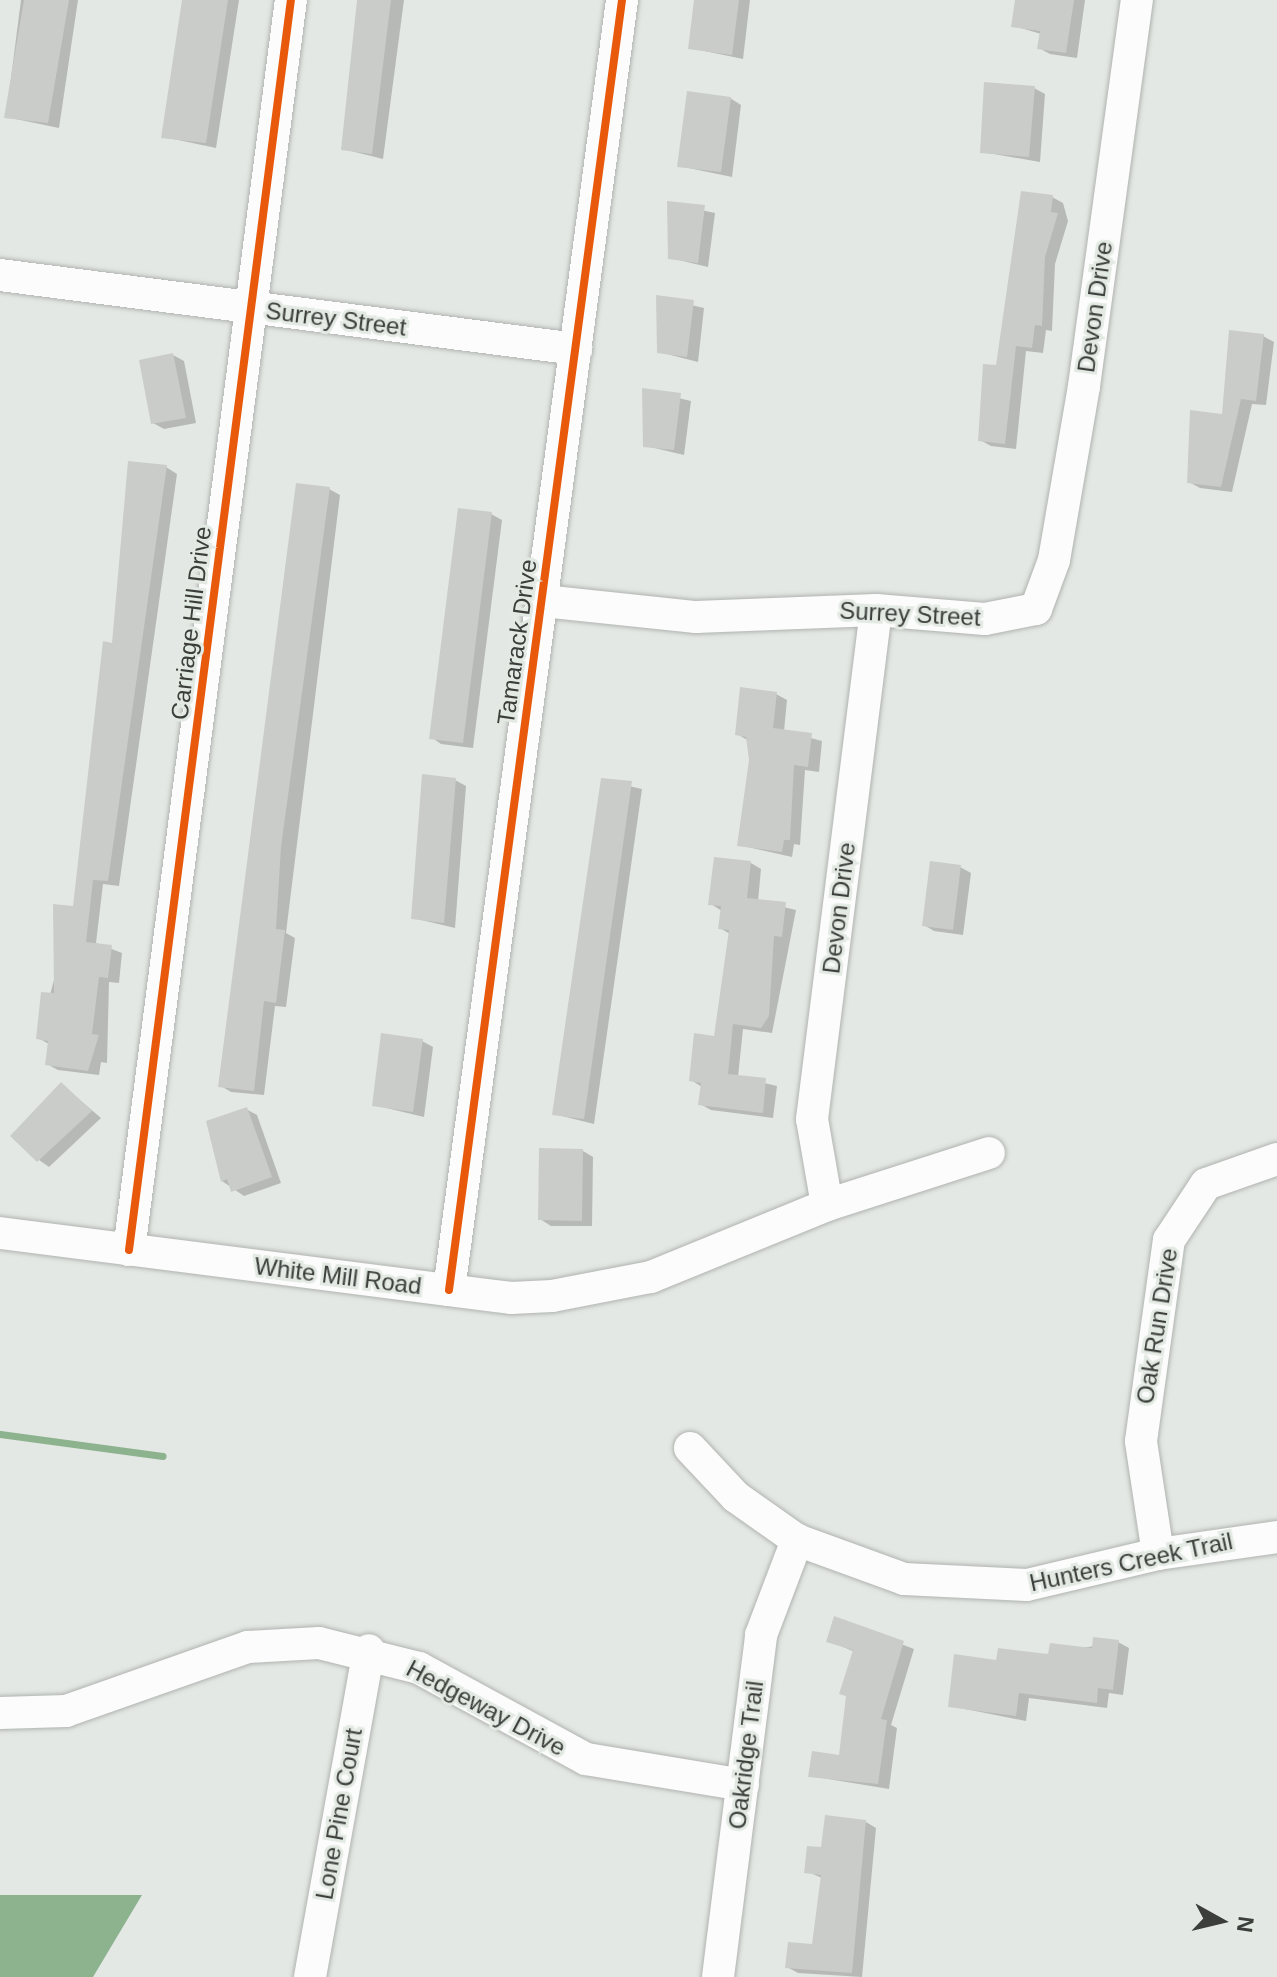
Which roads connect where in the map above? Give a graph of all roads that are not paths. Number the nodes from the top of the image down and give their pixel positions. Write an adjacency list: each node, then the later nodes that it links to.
1 (291, 0): 5 (street, Carriage Hill Drive)
2 (622, 0): 6 (street, Tamarack Drive)
3 (1137, 0): 8 (street, Devon Drive)
4 (0, 275): 5 (street, Surrey Street)
5 (252, 309): 6 (street, Surrey Street); 14 (street, Carriage Hill Drive)
6 (576, 349): 7 (street, Tamarack Drive)
7 (543, 601): 9 (street, Surrey Street); 15 (street, Tamarack Drive)
8 (1036, 609): 9 (street, Surrey Street)
9 (876, 610): 12 (street, Devon Drive)
10 (989, 1153): 12 (street, White Mill Road)
11 (1277, 1159): 19 (street, Oak Run Drive)
12 (827, 1205): 15 (street, White Mill Road)
13 (0, 1233): 14 (street, White Mill Road)
14 (129, 1250): 15 (street, White Mill Road)
15 (449, 1290)
16 (690, 1448): 18 (street, Hunters Creek Trail)
17 (1277, 1537): 19 (street, Hunters Creek Trail)
18 (797, 1540): 19 (street, Hunters Creek Trail); 22 (street, Oakridge Trail)
19 (1158, 1554)
20 (369, 1650): 21 (street, Hedgeway Drive); 22 (street, Hedgeway Drive); 23 (street, Lone Pine Court)
21 (0, 1713)
22 (743, 1785): 24 (street, Oakridge Trail)
23 (310, 1977)
24 (718, 1977)

